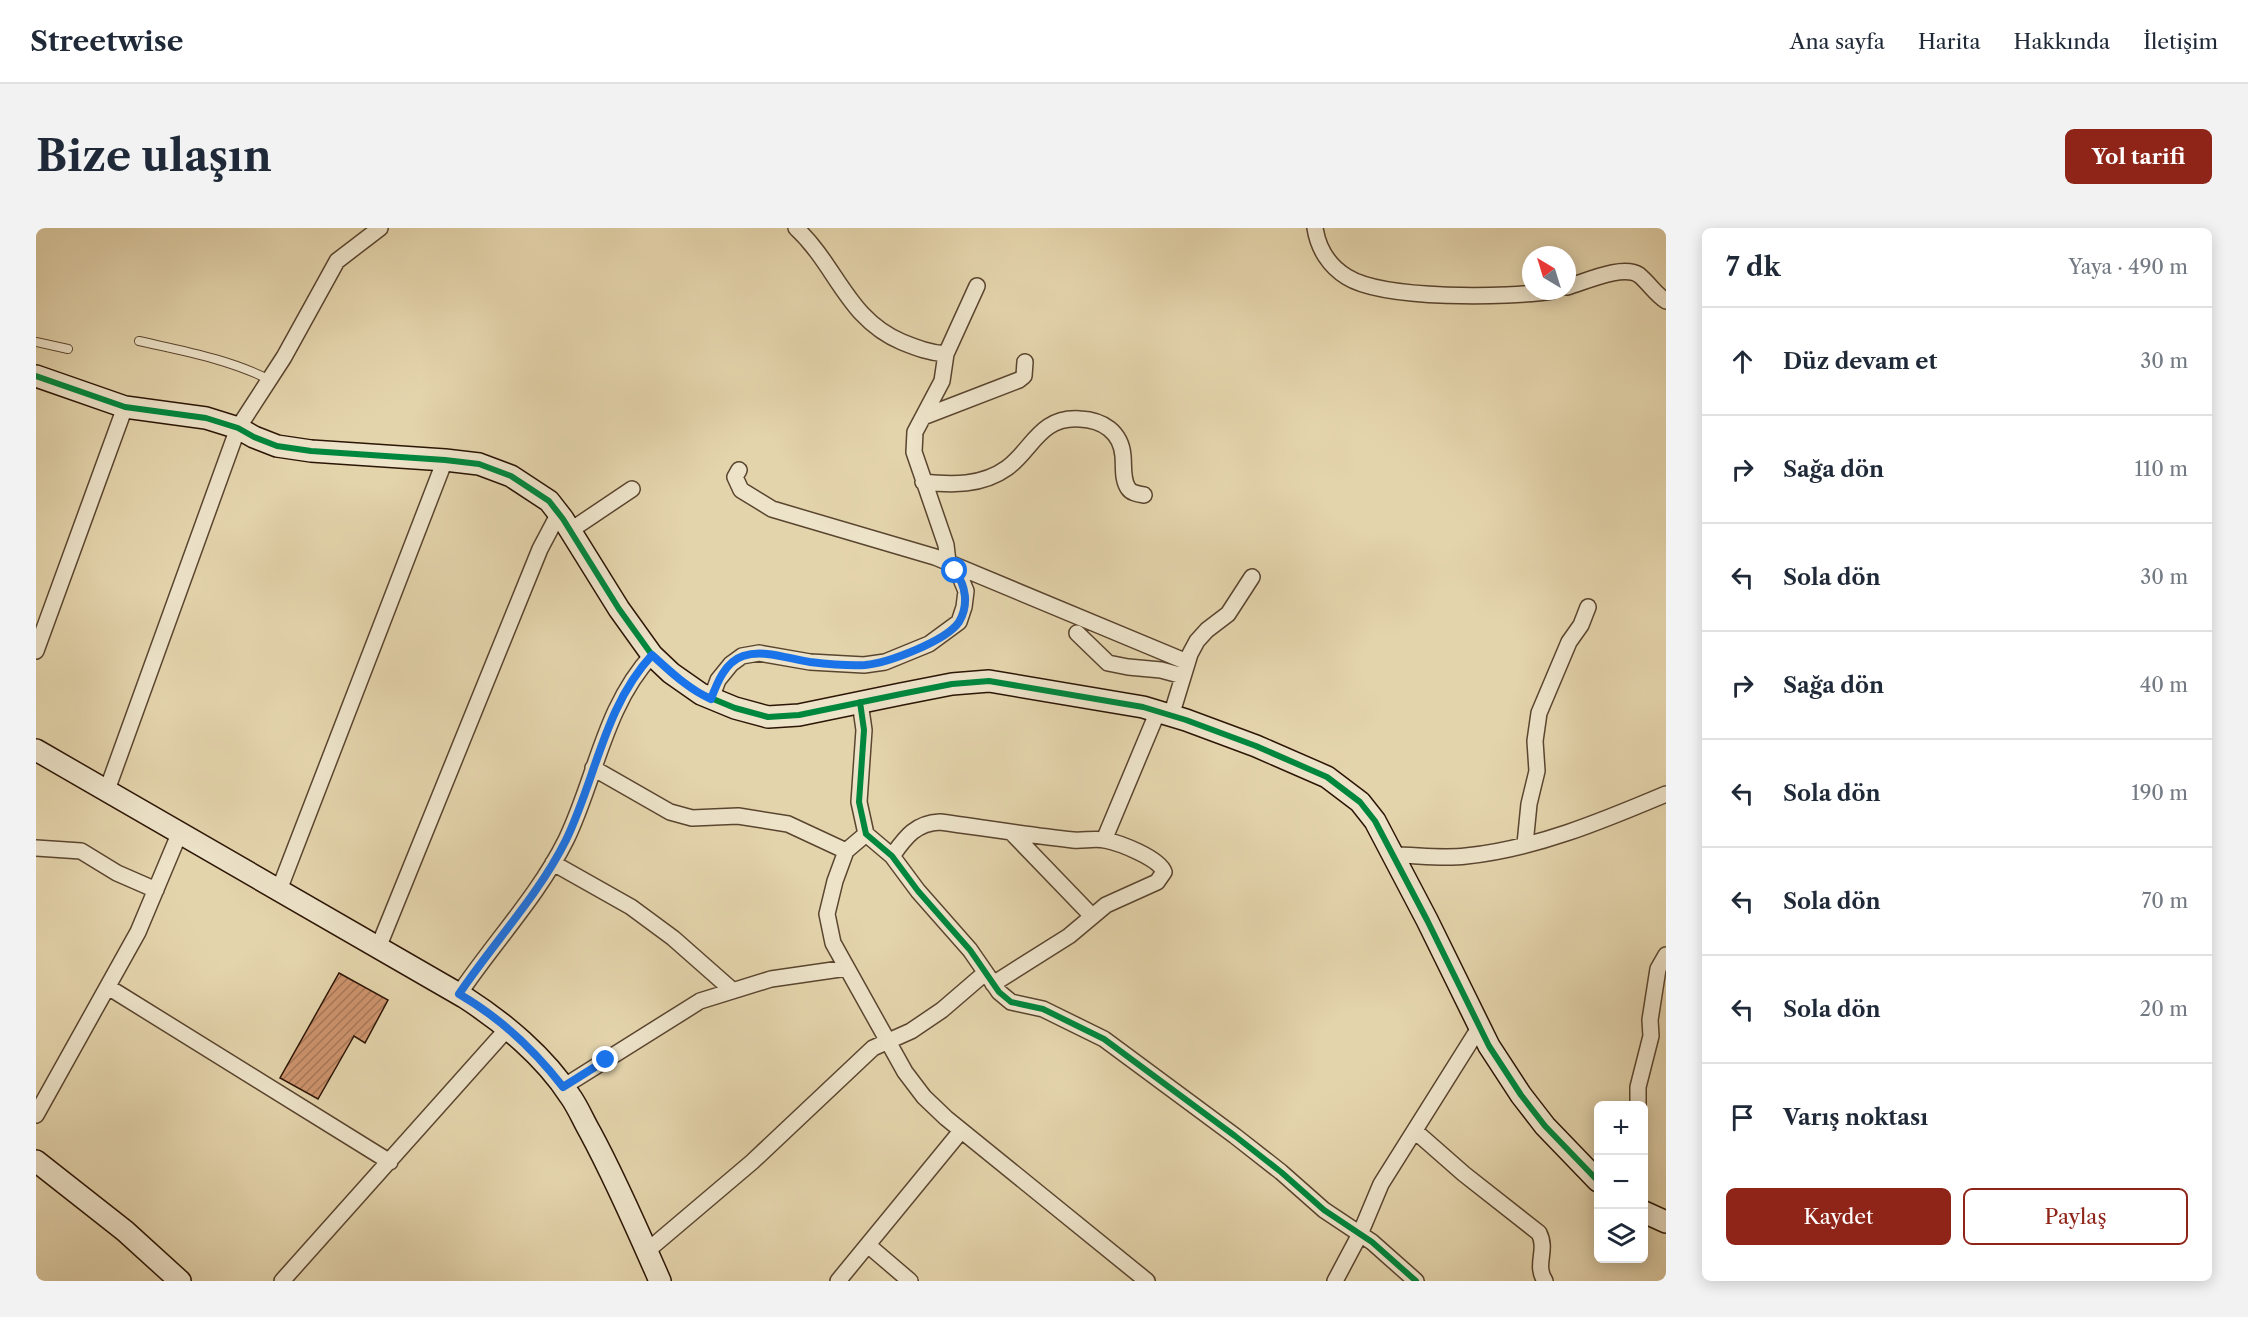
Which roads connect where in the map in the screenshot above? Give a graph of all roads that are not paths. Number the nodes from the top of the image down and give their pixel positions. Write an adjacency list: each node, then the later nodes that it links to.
1 (380, 228): 14 (street)
2 (796, 228): 11 (street)
3 (1315, 228): 6 (street)
4 (1576, 284): 7 (street)
5 (977, 286): 11 (street)
6 (1522, 294)
7 (1666, 301)
8 (139, 341): 14 (lane)
9 (36, 342): 10 (lane)
10 (68, 349)
11 (946, 354): 16 (street)
12 (1025, 362): 16 (street)
13 (36, 376): 15 (street)
14 (270, 380): 17 (street)
15 (125, 407): 17 (street); 28 (street)
16 (923, 417): 20 (street)
17 (238, 428): 18 (street); 36 (street)
18 (445, 460): 23 (street); 49 (street)
19 (739, 470): 24 (street)
20 (923, 482): 22 (street); 24 (street)
21 (632, 489): 23 (street)
22 (1144, 495)
23 (565, 522): 29 (street); 51 (street)
24 (948, 562): 30 (street); 31 (street)
25 (1252, 577): 30 (street)
26 (1588, 607): 42 (street)
27 (1077, 633): 30 (street)
28 (36, 651)
29 (652, 655): 31 (street); 35 (street)
30 (1185, 669): 33 (street)
31 (711, 699): 32 (street)
32 (860, 702): 33 (street); 40 (street)
33 (1164, 713): 41 (street); 45 (street)
34 (36, 750): 36 (street)
35 (593, 768): 44 (street); 47 (street)
36 (107, 790): 38 (street)
37 (1666, 794): 42 (street)
38 (180, 832): 48 (street); 49 (street)
39 (1011, 832): 41 (street); 46 (street); 50 (street)
40 (866, 834): 44 (street); 46 (street)
41 (1104, 840): 50 (street)
42 (1525, 844): 45 (street)
43 (36, 848): 48 (street)
44 (846, 851): 53 (street)
45 (1393, 855): 58 (street)
46 (892, 856): 54 (street)
47 (553, 862): 56 (street); 57 (street)
48 (156, 890): 55 (street)
49 (279, 890): 51 (street)
50 (1092, 916): 54 (street)
51 (378, 948): 57 (street)
52 (1666, 955): 62 (street)
53 (847, 968): 56 (street); 60 (street)
54 (989, 979): 60 (street); 71 (street)
55 (108, 987): 63 (street); 67 (street)
56 (732, 990): 61 (street)
57 (459, 994): 59 (street)
58 (1479, 1028): 65 (street); 68 (street)
59 (507, 1029): 61 (street); 67 (street)
60 (888, 1042): 64 (street); 73 (street)
61 (563, 1087): 73 (street)
62 (1638, 1101)
63 (36, 1115)
64 (961, 1131): 72 (street); 79 (street)
65 (1414, 1131): 71 (street); 82 (street)
66 (36, 1161): 74 (street)
67 (390, 1162): 75 (street)
68 (1594, 1176)
69 (1648, 1214): 70 (street)
70 (1666, 1222)
71 (1360, 1234): 80 (street); 81 (street)
72 (869, 1246): 77 (street); 78 (street)
73 (647, 1251): 76 (street)
74 (180, 1281)
75 (282, 1281)
76 (660, 1281)
77 (838, 1281)
78 (910, 1281)
79 (1148, 1281)
80 (1335, 1281)
81 (1416, 1281)
82 (1545, 1281)

